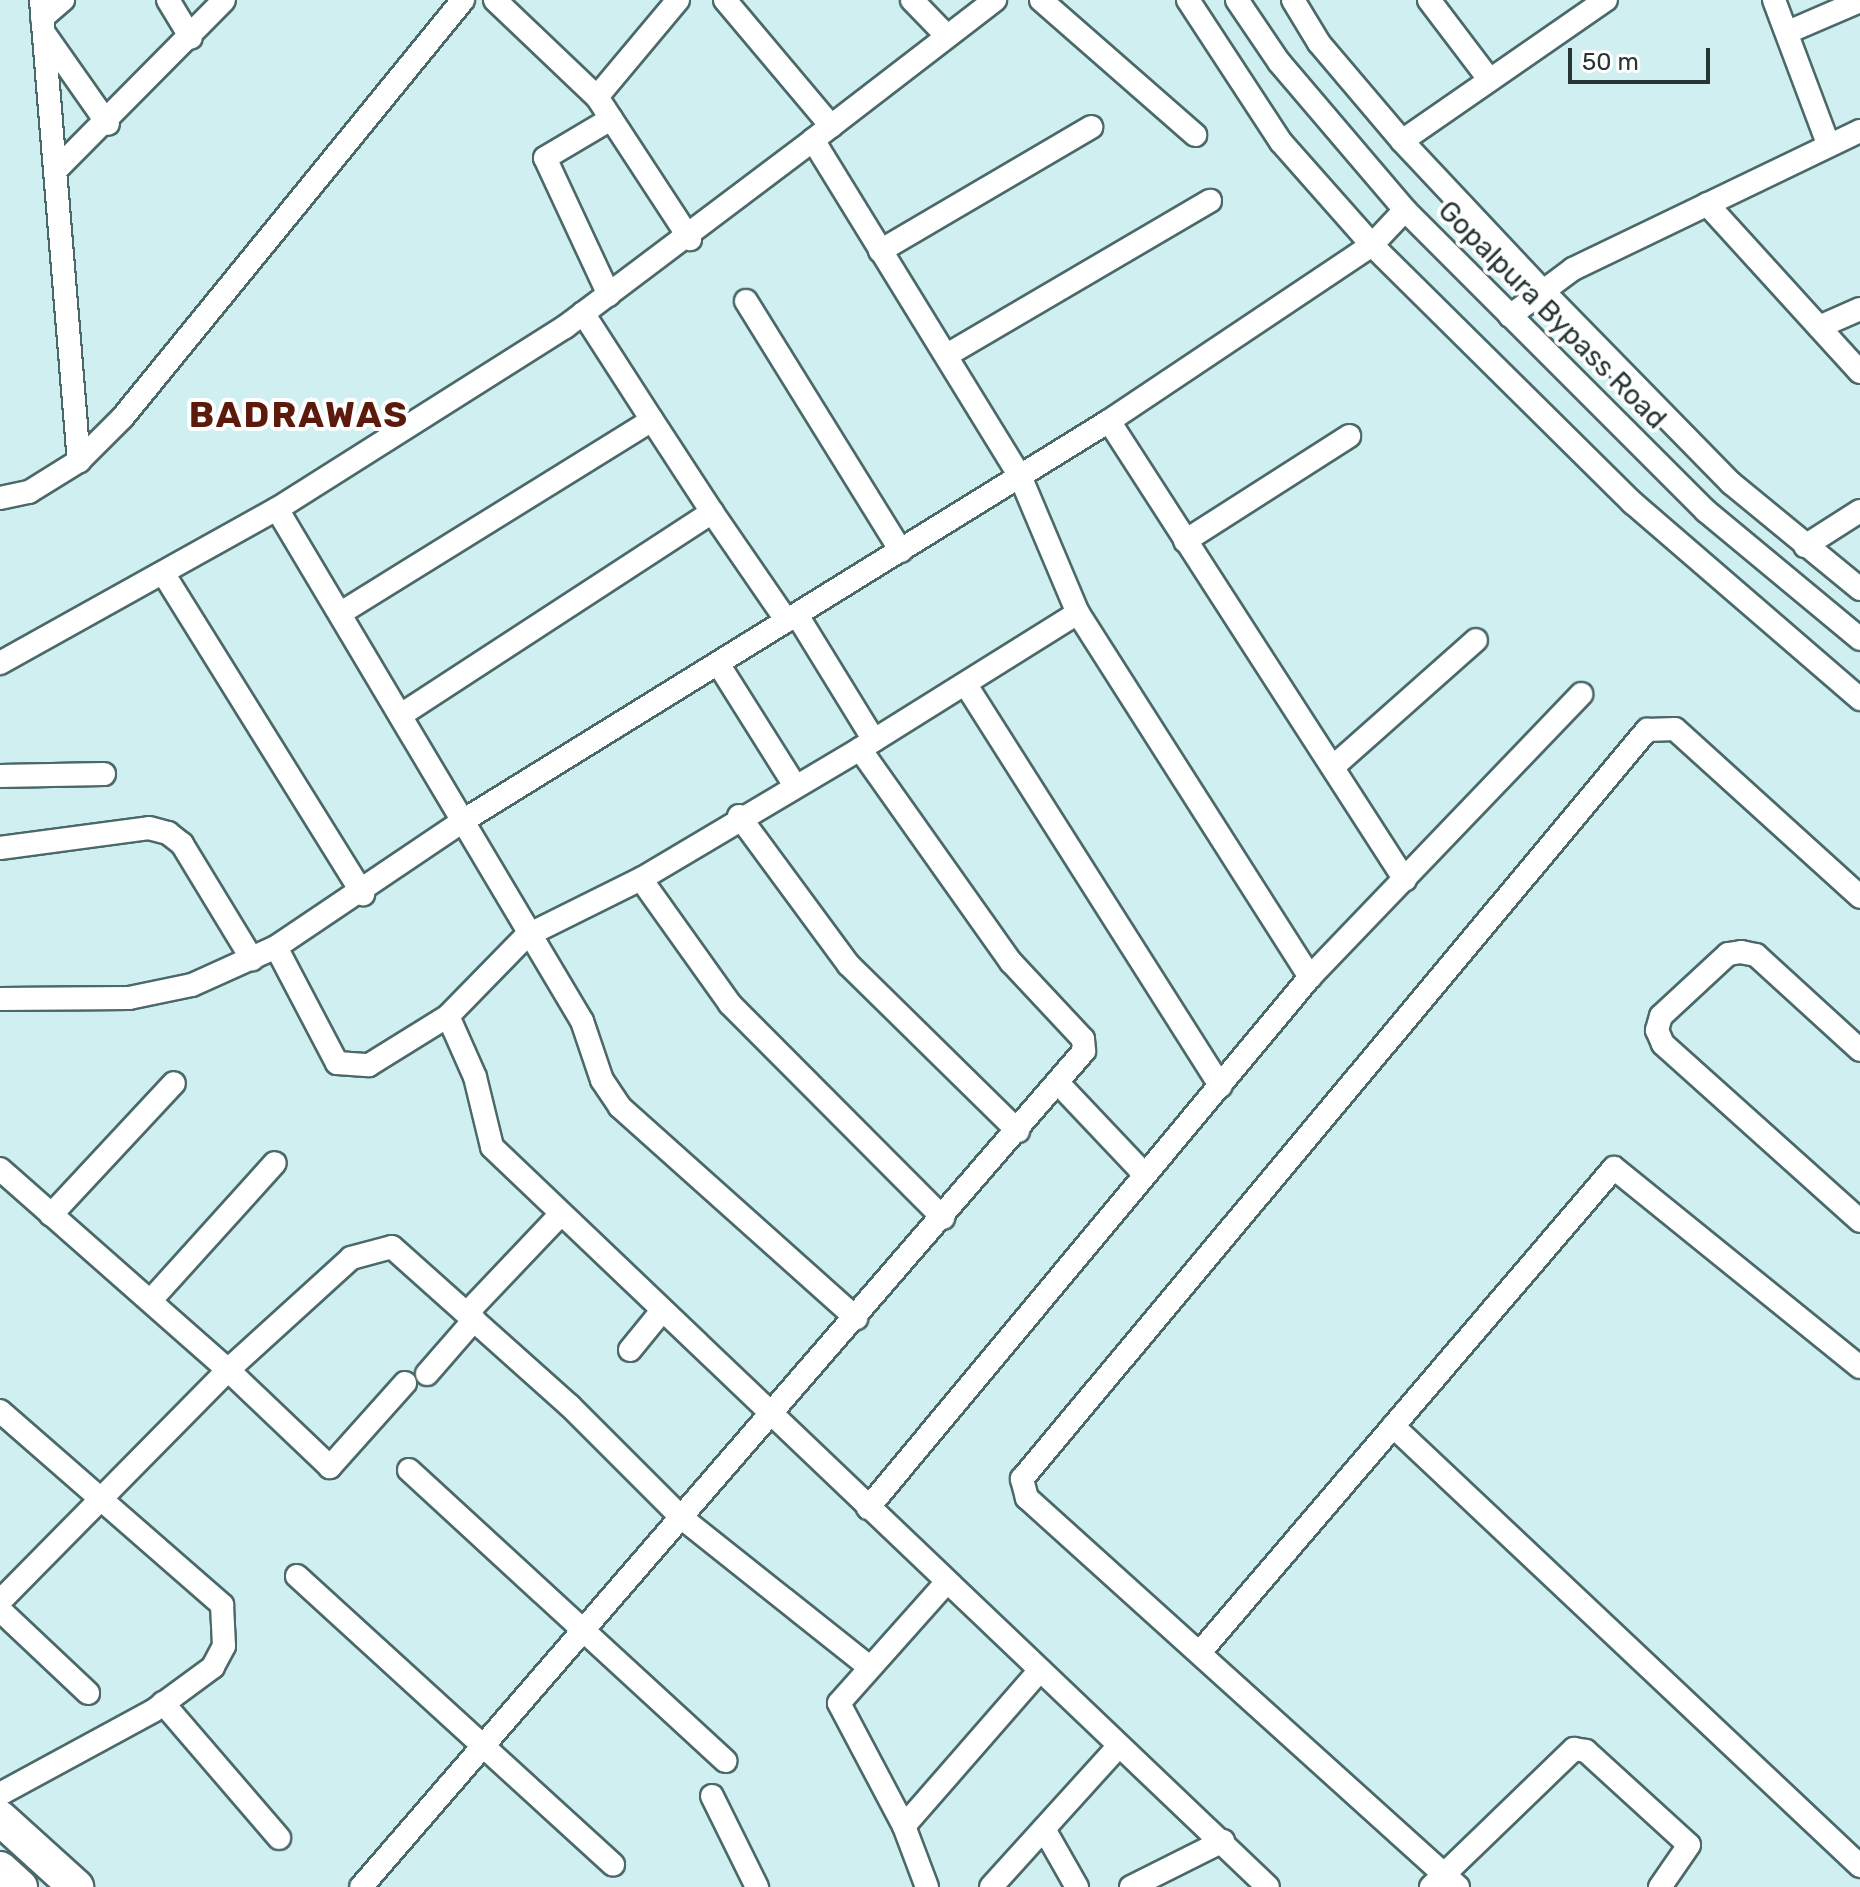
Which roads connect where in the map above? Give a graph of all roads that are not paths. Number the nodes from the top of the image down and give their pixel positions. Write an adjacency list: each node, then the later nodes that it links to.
1 (63, 0): 18 (street)
2 (168, 0): 21 (street)
3 (224, 0): 21 (street)
4 (463, 0): 52 (street)
5 (495, 0): 23 (street)
6 (678, 0): 23 (street)
7 (725, 0): 26 (street)
8 (995, 0): 20 (street)
9 (1041, 0): 29 (street)
10 (1188, 0): 38 (street)
11 (1237, 0): 36 (street, Gopalpura Bypass Road)
12 (1293, 0): 31 (street, Gopalpura Bypass Road)
13 (1429, 0): 22 (street)
14 (1606, 0): 22 (street)
15 (1774, 0): 19 (street)
16 (1860, 1): 19 (street)
17 (918, 3): 20 (street)
18 (42, 17): 25 (street); 33 (street)
19 (1788, 32): 32 (street)
20 (944, 33): 26 (street)
21 (191, 38): 25 (street)
22 (1489, 79): 31 (street)
23 (597, 97): 24 (street)
24 (611, 119): 37 (street); 41 (street)
25 (108, 124): 33 (street)
26 (831, 126): 30 (street)
27 (1091, 127): 39 (street)
28 (1860, 131): 32 (street)
29 (1195, 135)
30 (813, 140): 37 (street); 39 (street)
31 (1402, 141): 40 (street, Gopalpura Bypass Road)
32 (1828, 144): 35 (street)
33 (55, 171): 52 (street)
34 (1210, 201): 47 (street)
35 (1707, 204): 40 (street); 46 (street)
36 (1405, 210): 38 (street); 45 (street, Gopalpura Bypass Road)
37 (690, 239): 41 (street)
38 (1372, 245): 50 (street); 72 (street)
39 (880, 251): 47 (street)
40 (1541, 289): 45 (street); 59 (street, Gopalpura Bypass Road)
41 (609, 295): 44 (street)
42 (746, 301): 60 (street)
43 (1860, 309): 46 (street)
44 (583, 313): 49 (street); 55 (street)
45 (1510, 316): 66 (street, Gopalpura Bypass Road)
46 (1819, 327): 48 (street)
47 (947, 355): 53 (street)
48 (1860, 372)
49 (652, 420): 57 (street); 63 (street)
50 (1109, 421): 53 (street); 58 (street)
51 (1349, 436): 58 (street)
52 (79, 461): 54 (street)
53 (1020, 476): 60 (street); 64 (street)
54 (0, 498)
55 (277, 509): 61 (street); 63 (street)
56 (1860, 511): 59 (street)
57 (712, 512): 65 (street); 73 (street)
58 (1185, 541): 75 (street)
59 (1805, 546): 62 (street, Gopalpura Bypass Road)
60 (901, 551): 65 (street)
61 (165, 576): 68 (street); 84 (street)
62 (1860, 589)
63 (344, 611): 73 (street)
64 (1078, 613): 70 (street); 89 (street)
65 (792, 618): 69 (street); 74 (street)
66 (1860, 639)
67 (1476, 640): 75 (street)
68 (0, 663)
69 (719, 665): 78 (street); 80 (street)
70 (966, 685): 74 (street); 95 (street)
71 (1581, 694): 83 (street)
72 (1860, 699)
73 (404, 713): 80 (street)
74 (867, 744): 78 (street); 94 (street)
75 (1333, 767): 83 (street)
76 (104, 774): 77 (street)
77 (0, 776)
78 (794, 784): 79 (street)
79 (739, 816): 82 (street); 96 (street)
80 (466, 819): 84 (street); 86 (street)
81 (0, 848): 88 (street)
82 (641, 879): 86 (street); 102 (street)
83 (1405, 880): 89 (street)
84 (363, 894): 87 (street)
85 (1860, 897): 125 (street)
86 (526, 936): 91 (street); 107 (street)
87 (276, 947): 88 (street); 91 (street)
88 (252, 959): 90 (street)
89 (1310, 977): 95 (street)
90 (0, 999)
91 (448, 1016): 100 (street)
92 (1860, 1050): 103 (street)
93 (174, 1083): 101 (street)
94 (1059, 1084): 96 (street); 99 (street)
95 (1220, 1086): 99 (street)
96 (1018, 1131): 102 (street)
97 (275, 1163): 104 (street)
98 (0, 1169): 101 (street)
99 (1145, 1175): 118 (street)
100 (561, 1214): 105 (street); 106 (street)
101 (51, 1215): 104 (street)
102 (943, 1218): 107 (street)
103 (1860, 1221)
104 (152, 1299): 110 (street)
105 (661, 1312): 108 (street); 114 (street)
106 (470, 1316): 110 (street); 111 (street); 119 (street)
107 (856, 1318): 114 (street)
108 (630, 1350)
109 (1860, 1367): 115 (street)
110 (228, 1370): 112 (street); 117 (street)
111 (427, 1374)
112 (405, 1383)
113 (0, 1411): 117 (street)
114 (770, 1418): 118 (street); 119 (street)
115 (1393, 1426): 125 (street); 141 (street)
116 (409, 1470): 124 (street)
117 (99, 1498): 122 (street); 129 (street)
118 (868, 1508): 121 (street)
119 (682, 1518): 124 (street); 126 (street)
120 (297, 1576): 130 (street)
121 (946, 1583): 126 (street); 127 (street)
122 (0, 1601)
123 (0, 1610): 128 (street)
124 (587, 1627): 130 (street); 132 (street)
125 (1202, 1650): 143 (street)
126 (867, 1665): 136 (street)
127 (1040, 1670): 131 (street); 136 (street)
128 (88, 1693)
129 (163, 1703): 133 (street); 138 (street)
130 (486, 1743): 140 (street); 146 (street)
131 (1117, 1748): 137 (street); 139 (street)
132 (726, 1761)
133 (0, 1794)
134 (712, 1796): 147 (street)
135 (0, 1818): 145 (highway)
136 (904, 1826): 148 (street)
137 (1044, 1829): 149 (street); 150 (street)
138 (279, 1838)
139 (1223, 1841): 151 (street); 152 (street)
140 (613, 1865)
141 (1860, 1866)
142 (0, 1869): 144 (highway)
143 (1445, 1884): 153 (street)
144 (20, 1887)
145 (76, 1887)
146 (361, 1887)
147 (757, 1887)
148 (927, 1887)
149 (991, 1887)
150 (1077, 1887)
151 (1131, 1887)
152 (1268, 1887)
153 (1660, 1887)

